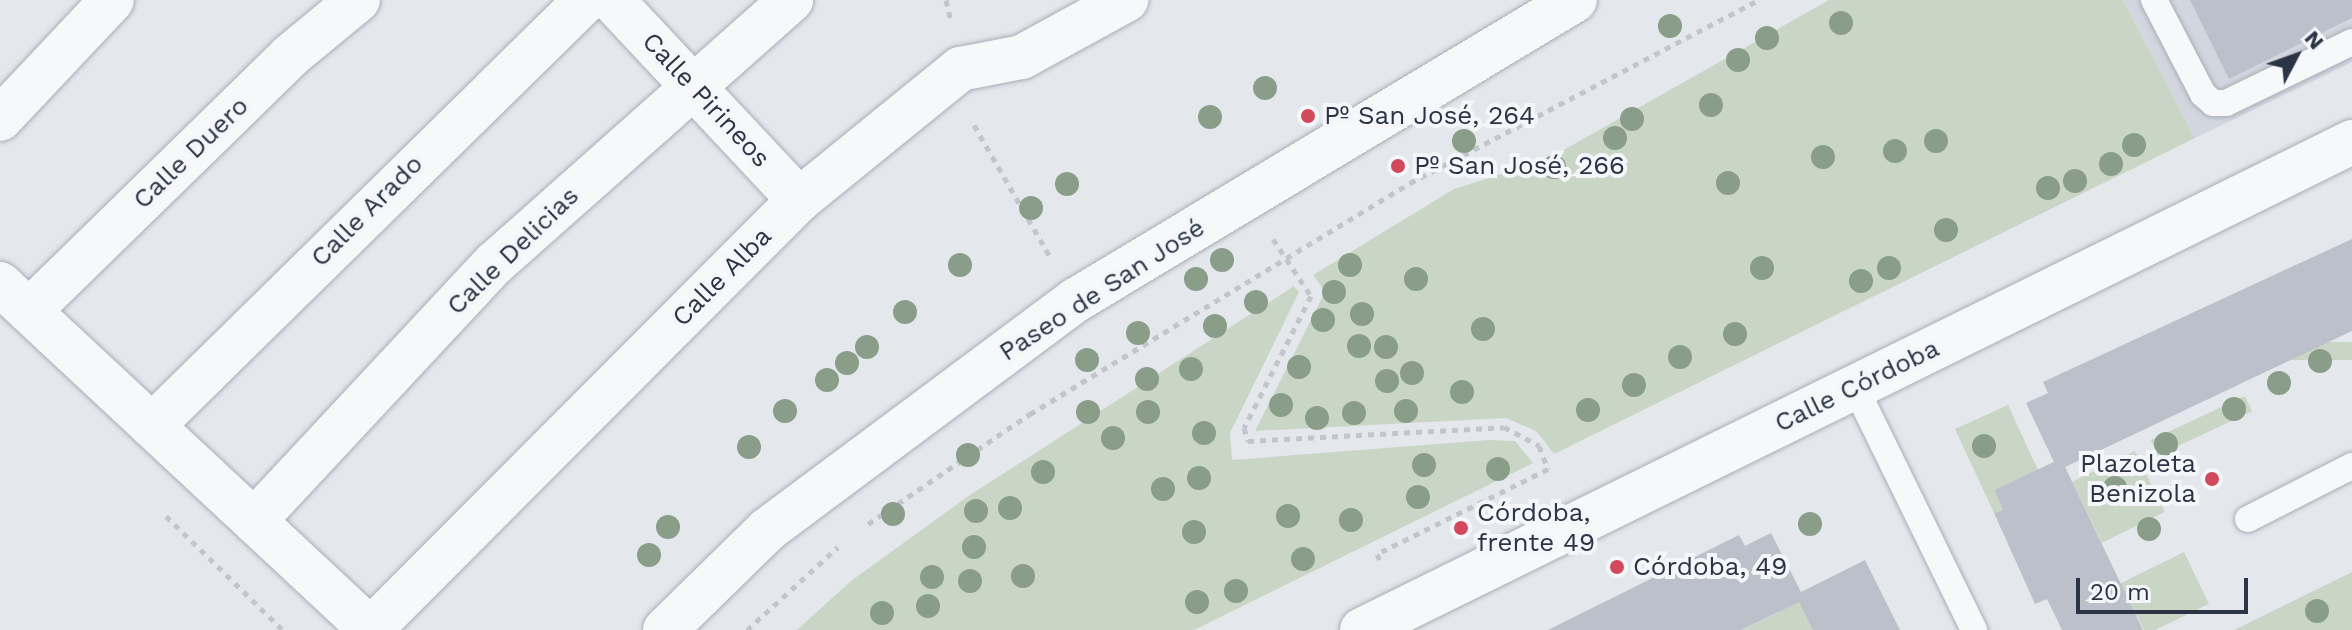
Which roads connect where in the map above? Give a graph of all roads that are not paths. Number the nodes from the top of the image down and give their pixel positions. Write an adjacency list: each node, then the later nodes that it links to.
1 (112, 0): 11 (street)
2 (358, 0): 14 (street, Calle Duero)
3 (586, 0): 16 (street, Calle Arado)
4 (612, 0): 10 (street, Calle Pirineos)
5 (791, 0): 10 (street, Calle Delicias)
6 (1126, 0): 13 (street, Calle Alba)
7 (1575, 0): 21 (street, Paseo de San José)
8 (2154, 0): 9 (lane)
9 (2352, 42)
10 (692, 85): 13 (street, Calle Pirineos); 19 (street, Calle Delicias)
11 (0, 119)
12 (2352, 142): 15 (street, Calle Córdoba)
13 (799, 200): 20 (street, Calle Alba)
14 (14, 298): 16 (street)
15 (1855, 387): 22 (street, Calle Córdoba); 23 (lane)
16 (152, 426): 19 (street)
17 (2352, 466): 18 (lane)
18 (2248, 519)
19 (254, 521): 20 (street)
20 (371, 630)
21 (665, 630)
22 (1362, 630)
23 (1974, 630)

